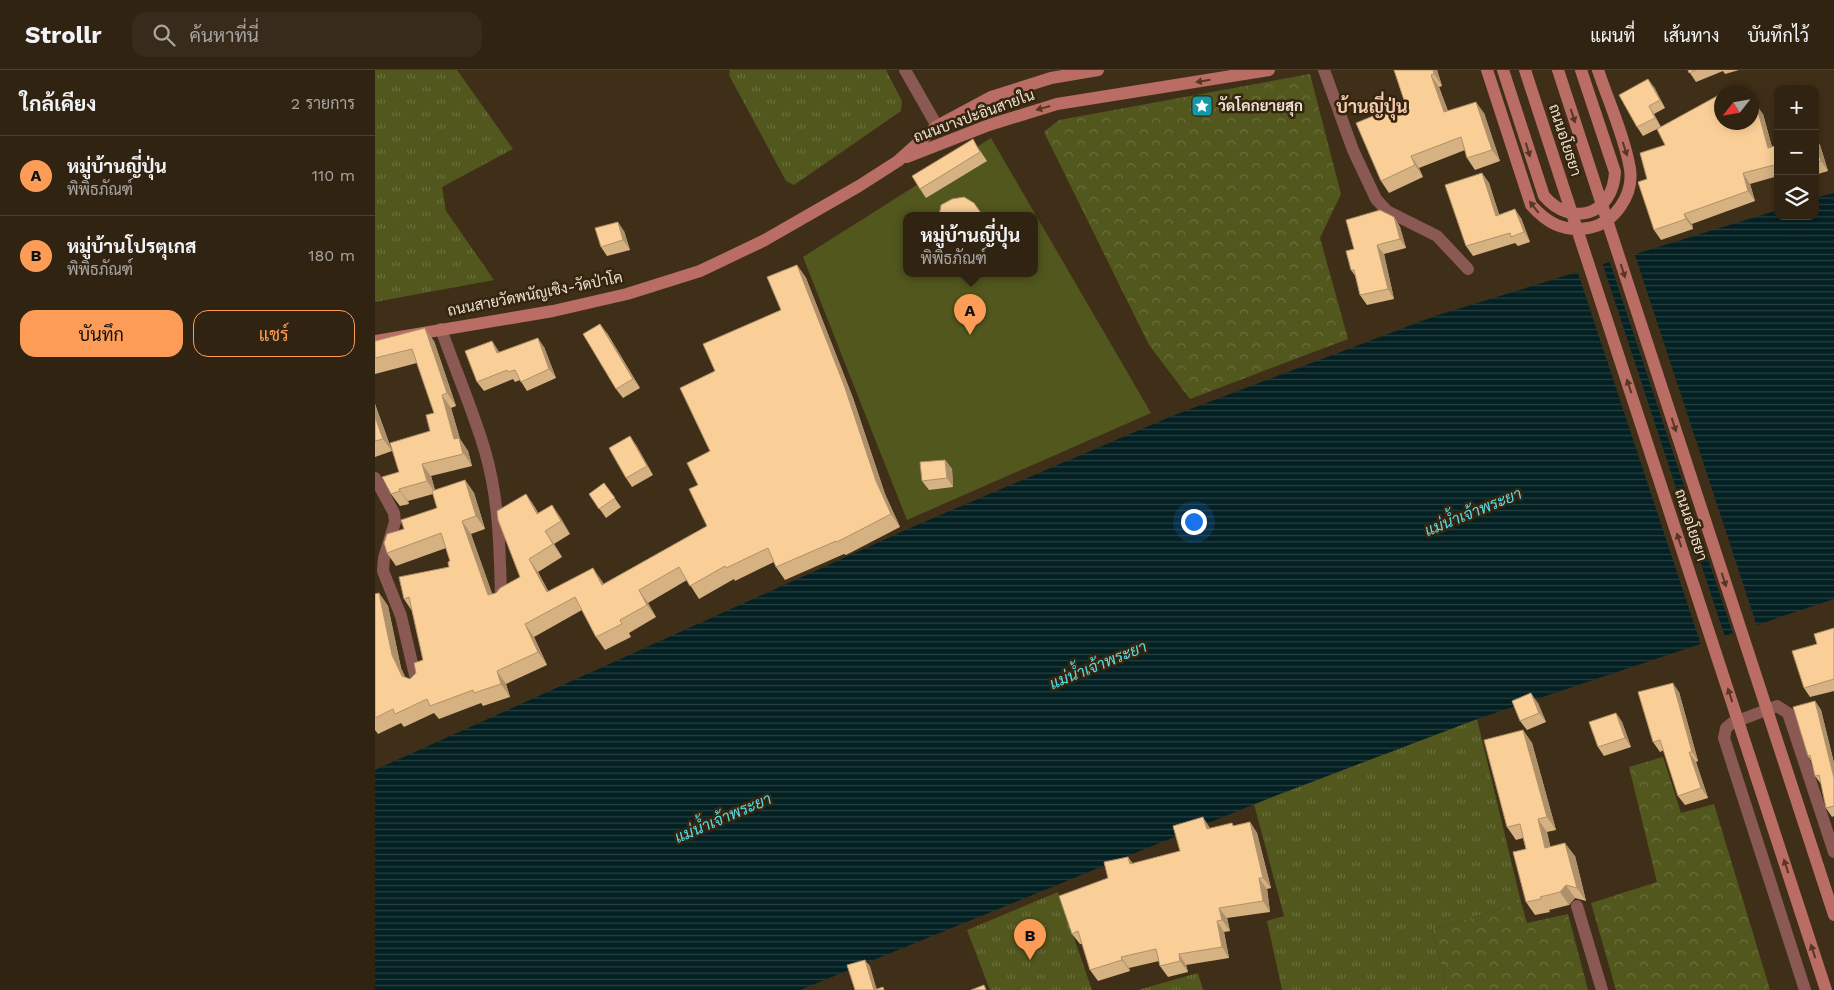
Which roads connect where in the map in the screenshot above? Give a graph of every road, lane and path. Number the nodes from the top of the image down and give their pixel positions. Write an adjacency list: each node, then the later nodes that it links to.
1 (905, 70): 11 (street)
2 (1098, 70): 11 (main road, ถนนบางปะอินสายใน)
3 (1269, 70): 12 (main road, ถนนบางปะอินสายใน, one-way to 12)
4 (1324, 70): 14 (street)
5 (1487, 70): 10 (main road, one-way to 5)
6 (1503, 70): 9 (main road, one-way to 9)
7 (1525, 70): 25 (main road, ถนนอโยธยา, one-way to 7)
8 (1558, 70): 22 (main road, ถนนอโยธยา, one-way to 22)
9 (1581, 70)
10 (1598, 70)
11 (937, 126): 12 (main road, ถนนบางปะอินสายใน)
12 (898, 161): 13 (main road, ถนนบางปะอินสายใน)
13 (806, 216): 15 (main road, ถนนสายวัดพนัญเชิง-วัดป่าโค)
14 (1468, 269)
15 (441, 329): 16 (main road, ถนนสายวัดพนัญเชิง-วัดป่าโค); 18 (street)
16 (375, 340)
17 (375, 478): 19 (street)
18 (501, 599)
19 (417, 684)
20 (1834, 852): 24 (street)
21 (1577, 906): 23 (street)
22 (1832, 909)
23 (1602, 990)
24 (1805, 990)
25 (1826, 990)

